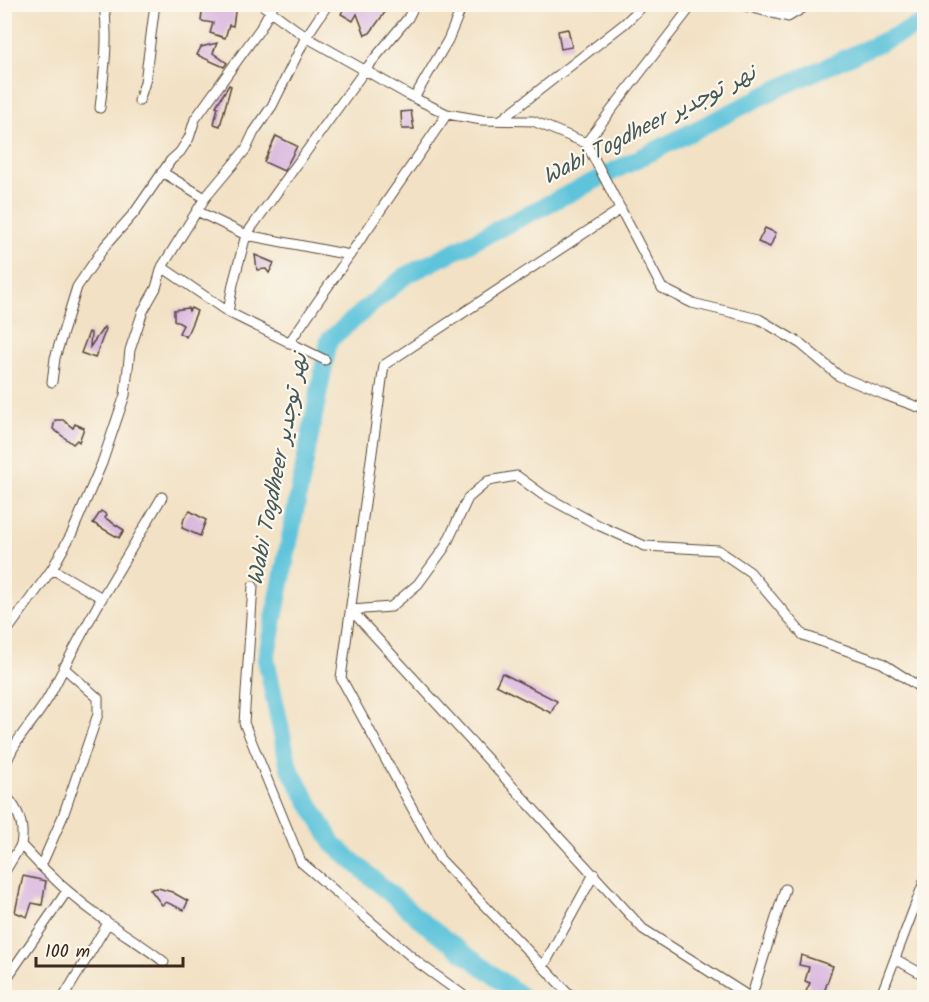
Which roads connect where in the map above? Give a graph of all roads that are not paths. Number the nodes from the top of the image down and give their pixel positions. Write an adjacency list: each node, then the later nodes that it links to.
1 (104, 4): 17 (street)
2 (155, 4): 16 (street)
3 (261, 4): 11 (street)
4 (328, 4): 13 (street)
5 (415, 4): 14 (street)
6 (463, 4): 15 (street)
7 (645, 4): 19 (street)
8 (693, 4): 20 (street)
9 (737, 4): 12 (street)
10 (810, 4): 12 (street)
11 (272, 8): 13 (street); 21 (street)
12 (768, 8)
13 (306, 37): 14 (street); 22 (street)
14 (365, 70): 15 (street); 25 (street)
15 (414, 98): 18 (street)
16 (139, 101)
17 (100, 108)
18 (447, 114): 19 (street); 26 (street)
19 (501, 120): 20 (street)
20 (586, 143): 23 (street)
21 (162, 172): 22 (street); 31 (street)
22 (205, 198): 24 (street)
23 (621, 208): 32 (street); 37 (street)
24 (197, 211): 25 (street); 27 (street)
25 (246, 235): 26 (street); 28 (street)
26 (350, 255): 29 (street)
27 (162, 267): 28 (street); 34 (street)
28 (228, 312): 29 (street)
29 (290, 343): 30 (street)
30 (325, 360)
31 (52, 382)
32 (924, 409)
33 (162, 497): 36 (street)
34 (52, 569): 36 (street); 38 (street)
35 (253, 586): 57 (street)
36 (102, 598): 39 (street)
37 (351, 610): 40 (street); 46 (street); 53 (street)
38 (4, 635)
39 (63, 667): 41 (street); 44 (street)
40 (924, 690)
41 (4, 770)
42 (4, 794): 43 (street)
43 (21, 845): 44 (street); 45 (street)
44 (40, 866): 49 (street)
45 (4, 873)
46 (594, 874): 53 (street); 59 (street)
47 (924, 882): 51 (street)
48 (785, 889): 59 (street)
49 (67, 891): 50 (street); 55 (street)
50 (108, 923): 52 (street); 56 (street)
51 (895, 959): 54 (street); 60 (street)
52 (164, 962)
53 (543, 967): 58 (street)
54 (924, 975)
55 (4, 982)
56 (63, 998)
57 (467, 998)
58 (573, 998)
59 (751, 998)
60 (880, 998)

